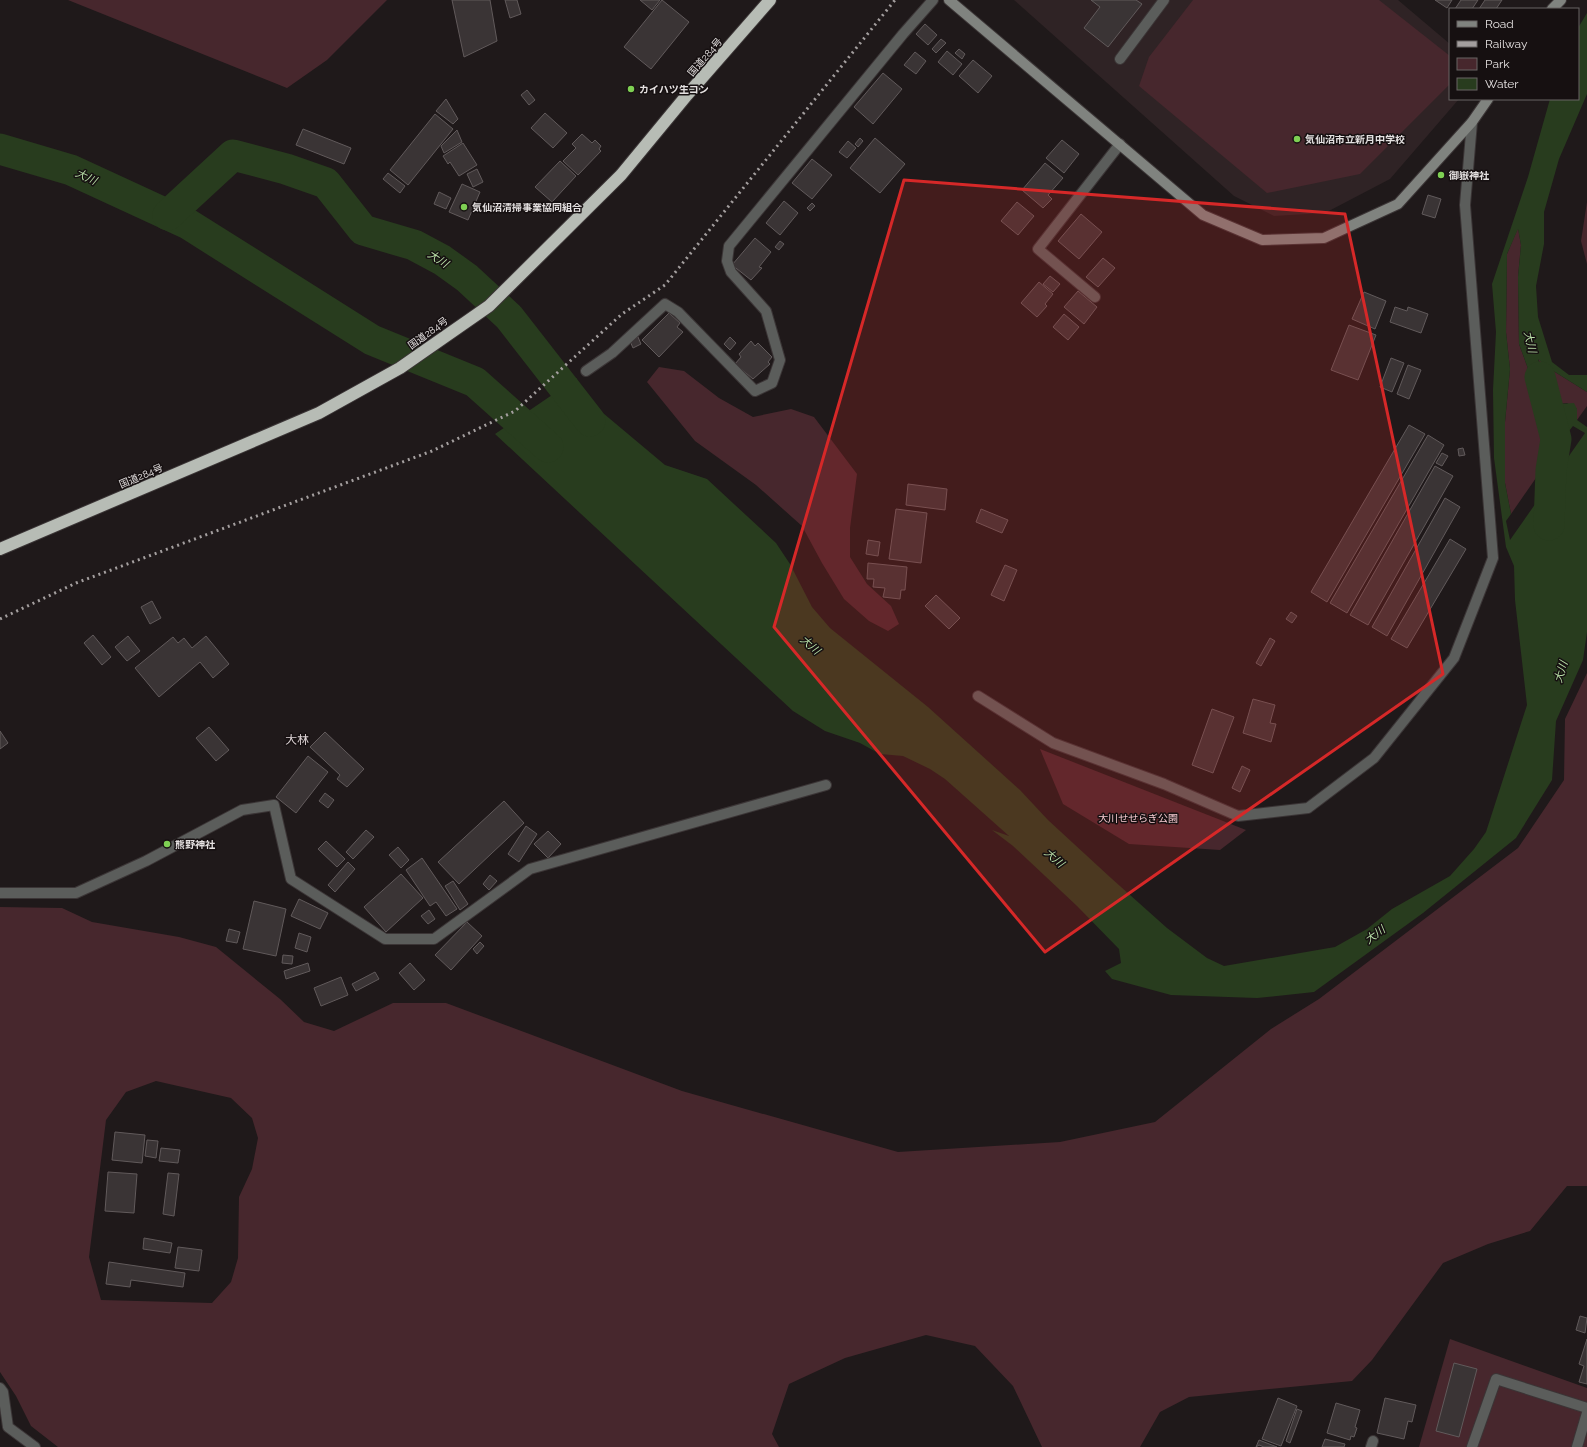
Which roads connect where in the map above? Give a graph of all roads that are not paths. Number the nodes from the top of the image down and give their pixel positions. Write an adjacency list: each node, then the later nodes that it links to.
1 (770, 0): 13 (highway, 国道284号)
2 (933, 0): 12 (street)
3 (949, 0): 10 (street)
4 (1164, 0): 7 (street)
5 (1561, 0): 6 (street)
6 (1553, 8)
7 (1120, 59)
8 (1487, 100): 9 (street)
9 (1472, 122): 10 (street); 14 (street)
10 (1120, 144): 11 (street)
11 (1096, 297)
12 (586, 371)
13 (0, 548)
14 (978, 696)
15 (826, 785): 16 (street)
16 (0, 893)
17 (0, 1388): 20 (street)
18 (1587, 1408): 21 (street)
19 (1587, 1413): 22 (street)
20 (35, 1447)
21 (1472, 1447)
22 (1577, 1447)

